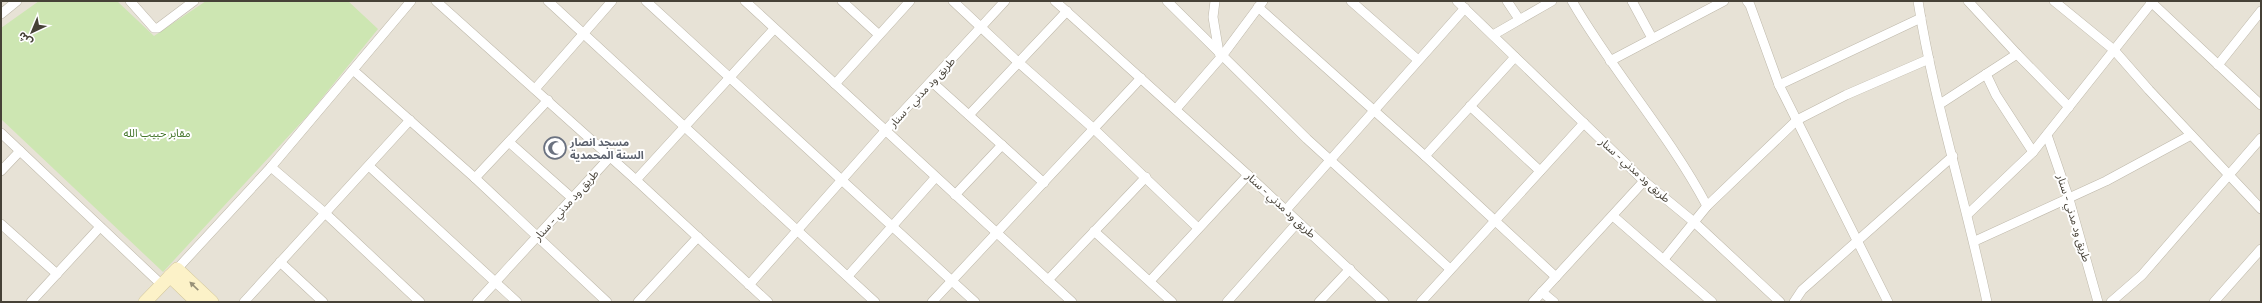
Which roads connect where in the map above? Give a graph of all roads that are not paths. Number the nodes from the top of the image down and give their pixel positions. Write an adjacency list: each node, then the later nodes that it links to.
1 (17, 1): 33 (street)
2 (130, 1): 3 (street)
3 (194, 1)
4 (411, 1): 51 (street)
5 (436, 1): 58 (street)
6 (548, 1): 38 (street)
7 (612, 1): 38 (street)
8 (646, 1): 53 (street)
9 (745, 1): 37 (street, طريق ود مدني - سنار)
10 (842, 1): 39 (street)
11 (910, 1): 39 (street)
12 (953, 1): 36 (street)
13 (1005, 1): 36 (street, طريق ود مدني - سنار)
14 (1055, 1): 31 (street, طريق ود مدني - سنار)
15 (1167, 1): 43 (street)
16 (1215, 1): 43 (street)
17 (1350, 1): 46 (street)
18 (1457, 1): 30 (street, طريق ود مدني - سنار)
19 (1507, 1): 35 (street)
20 (1552, 1): 35 (street)
21 (1572, 1): 47 (street)
22 (1632, 1): 41 (street)
23 (1724, 1): 41 (street)
24 (1918, 1): 34 (street)
25 (1968, 1): 44 (street)
26 (2054, 1): 42 (street)
27 (2151, 1): 42 (street); 50 (street)
28 (1752, 2): 57 (street)
29 (1261, 4): 43 (street); 65 (street)
30 (1465, 8): 40 (street, طريق ود مدني - سنار); 46 (street)
31 (1067, 11): 49 (street); 54 (street, طريق ود مدني - سنار)
32 (2261, 11): 50 (street)
33 (1, 14)
34 (1920, 18): 48 (street); 57 (street)
35 (1519, 20): 40 (street)
36 (982, 27): 49 (street); 55 (street, طريق ود مدني - سنار)
37 (774, 29): 53 (street); 56 (street, طريق ود مدني - سنار)
38 (583, 32): 58 (street); 70 (street)
39 (878, 34): 56 (street)
40 (1493, 35): 45 (street, طريق ود مدني - سنار)
41 (1652, 38): 47 (street)
42 (2114, 50): 63 (street); 75 (street)
43 (1220, 54): 64 (street); 84 (street)
44 (2017, 54): 52 (street); 63 (street)
45 (1515, 57): 62 (street); 69 (street, طريق ود مدني - سنار)
46 (1418, 60): 65 (street)
47 (1610, 60): 101 (street)
48 (1929, 60): 60 (street); 68 (street)
49 (1018, 62): 66 (street); 71 (street)
50 (2218, 65): 61 (street)
51 (353, 70): 67 (street); 86 (street)
52 (1986, 74): 60 (street); 80 (street)
53 (729, 78): 70 (street); 95 (street)
54 (1141, 78): 64 (street, طريق ود مدني - سنار); 71 (street)
55 (932, 82): 66 (street); 72 (street, طريق ود مدني - سنار)
56 (835, 84): 72 (street, طريق ود مدني - سنار)
57 (1779, 84): 68 (street)
58 (535, 89): 59 (street)
59 (548, 100): 77 (street); 83 (street)
60 (1940, 104): 82 (street)
61 (2261, 105)
62 (1470, 106): 81 (street); 88 (street)
63 (2070, 108): 74 (street)
64 (1176, 109): 90 (street, طريق ود مدني - سنار)
65 (1373, 110): 81 (street); 84 (street)
66 (969, 115): 78 (street)
67 (410, 120): 85 (street); 92 (street)
68 (1797, 120): 101 (street); 119 (street)
69 (1584, 123): 88 (street); 96 (street, طريق ود مدني - سنار)
70 (684, 127): 94 (street); 114 (street)
71 (1094, 129): 91 (street); 97 (street)
72 (885, 131): 93 (street); 95 (street)
73 (1, 133): 79 (street)
74 (2047, 135): 80 (street); 100 (street, طريق ود مدني - سنار)
75 (2191, 135): 89 (street); 100 (street)
76 (2261, 138): 89 (street)
77 (509, 142): 92 (street); 99 (street)
78 (1002, 144): 97 (street); 98 (street)
79 (20, 151): 87 (street); 112 (street)
80 (2033, 152): 105 (street)
81 (1425, 156): 107 (street)
82 (1953, 156): 105 (street); 119 (street)
83 (610, 157): 94 (street); 99 (street, طريق ود مدني - سنار)
84 (1329, 160): 103 (street); 124 (street)
85 (369, 166): 104 (street); 133 (street)
86 (272, 167): 104 (street); 128 (street)
87 (1, 171)
88 (1540, 171): 107 (street)
89 (2229, 174): 102 (street); 165 (street)
90 (1248, 175): 103 (street, طريق ود مدني - سنار); 113 (street)
91 (1146, 177): 113 (street); 115 (street)
92 (475, 178): 117 (street)
93 (935, 178): 98 (street); 111 (street)
94 (636, 180): 118 (street)
95 (842, 180): 111 (street); 114 (street)
96 (1644, 181): 106 (street); 109 (street, طريق ود مدني - سنار)
97 (1044, 183): 116 (street)
98 (955, 196): 116 (street)
99 (572, 198): 117 (street, طريق ود مدني - سنار)
100 (2069, 199): 120 (street); 164 (street, طريق ود مدني - سنار)
101 (1707, 206): 109 (street)
102 (2261, 209)
103 (1286, 210): 108 (street, طريق ود مدني - سنار)
104 (325, 214): 123 (street); 142 (street)
105 (1968, 214): 120 (street)
106 (1612, 216): 122 (street); 129 (street)
107 (1495, 221): 124 (street); 129 (street)
108 (1298, 222): 125 (street, طريق ود مدني - سنار); 153 (street)
109 (1694, 222): 122 (street); 160 (street, طريق ود مدني - سنار)
110 (1, 224): 126 (street)
111 (892, 226): 127 (street); 131 (street)
112 (100, 227): 126 (street); 128 (street)
113 (1198, 228): 132 (street)
114 (799, 231): 127 (street); 134 (street)
115 (1094, 231): 130 (street); 132 (street)
116 (997, 234): 130 (street); 131 (street)
117 (538, 236): 133 (street, طريق ود مدني - سنار); 145 (street)
118 (698, 237): 134 (street); 146 (street)
119 (1858, 239): 161 (street); 162 (street)
120 (1975, 242): 163 (street)
121 (2261, 249): 166 (street)
122 (1664, 259): 159 (street)
123 (280, 262): 140 (street); 141 (street)
124 (1450, 269): 156 (street)
125 (1350, 270): 154 (street); 155 (street, طريق ود مدني - سنار)
126 (57, 274): 136 (street)
127 (848, 276): 148 (street)
128 (170, 277): 137 (street); 138 (street); 139 (street, one-way to 128)
129 (1556, 277): 135 (street)
130 (1048, 280): 151 (street)
131 (953, 281): 149 (street); 150 (street)
132 (1150, 281): 152 (street)
133 (496, 282): 143 (street, طريق ود مدني - سنار); 144 (street)
134 (749, 285): 147 (street)
135 (1542, 292): 157 (street); 158 (street)
136 (31, 302)
137 (145, 302)
138 (197, 302)
139 (212, 302)
140 (244, 302)
141 (323, 302)
142 (420, 302)
143 (478, 302)
144 (517, 302)
145 (607, 302)
146 (638, 302)
147 (768, 302)
148 (875, 302)
149 (932, 302)
150 (975, 302)
151 (1072, 302)
152 (1172, 302)
153 (1227, 302)
154 (1319, 302)
155 (1384, 302)
156 (1421, 302)
157 (1533, 302)
158 (1554, 302)
159 (1712, 302)
160 (1780, 302)
161 (1794, 302)
162 (1888, 302)
163 (1987, 302)
164 (2098, 302)
165 (2111, 302)
166 (2214, 302)

